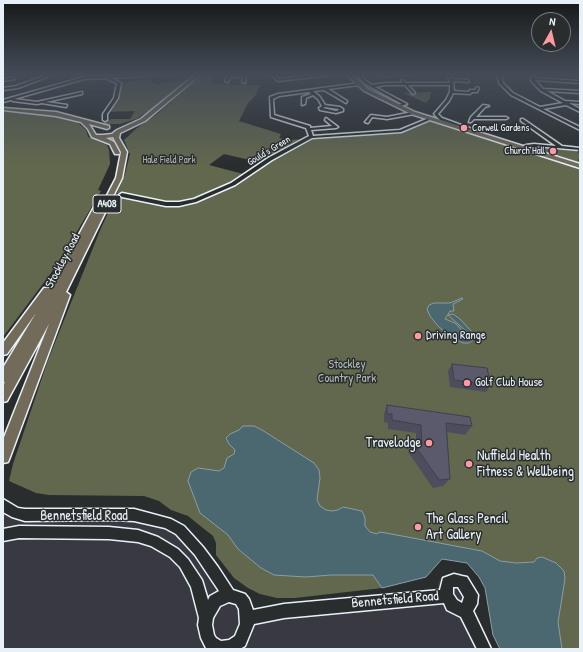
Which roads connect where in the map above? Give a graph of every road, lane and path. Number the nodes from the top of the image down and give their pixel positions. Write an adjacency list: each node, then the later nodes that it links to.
1 (63, 104): 15 (street)
2 (112, 104): 23 (street)
3 (162, 104): 27 (main road)
4 (271, 104): 28 (street)
5 (395, 104): 11 (main road)
6 (404, 104): 11 (street)
7 (444, 104): 26 (street)
8 (532, 104): 14 (street)
9 (557, 104): 14 (street)
10 (567, 104): 16 (street)
11 (398, 106): 17 (main road)
12 (487, 106): 18 (street)
13 (3, 107): 22 (main road)
14 (538, 108): 29 (street)
15 (58, 110)
16 (580, 111)
17 (413, 113): 21 (main road); 25 (street)
18 (472, 118): 19 (street); 26 (street)
19 (506, 118)
20 (326, 119): 28 (street)
21 (430, 119): 30 (main road); 32 (street, Gould's Green)
22 (82, 120): 27 (main road); 31 (main road, Stockley Road / A408)
23 (105, 120)
24 (525, 121): 33 (street)
25 (367, 122)
26 (463, 126): 30 (street)
27 (114, 128): 31 (main road); 31 (main road); 39 (main road, Stockley Road / A408)
28 (309, 129): 32 (street)
29 (580, 129)
30 (469, 130): 34 (main road)
31 (96, 134): 38 (main road, Stockley Road / A408)
32 (311, 137): 37 (street, Gould's Green)
33 (560, 147): 34 (street); 35 (street)
34 (524, 148): 36 (main road)
35 (580, 149)
36 (580, 166)
37 (122, 195)
38 (73, 254): 40 (main road); 41 (main road, Stockley Road / A408)
39 (73, 272): 42 (main road, Stockley Road / A408); 43 (main road)
40 (3, 351)
41 (3, 378)
42 (3, 397)
43 (3, 457)
44 (3, 504): 46 (street, Bennetsfield Road)
45 (3, 535): 49 (street, Bennetsfield Road)
46 (229, 595): 49 (street); 50 (street, Bennetsfield Road)
47 (447, 596): 48 (street); 48 (street); 50 (street, Bennetsfield Road)
48 (465, 610): 52 (street)
49 (206, 618): 51 (street, Bennetsfield Road)
50 (248, 618): 51 (street, Bennetsfield Road)
51 (215, 648)
52 (484, 649)

